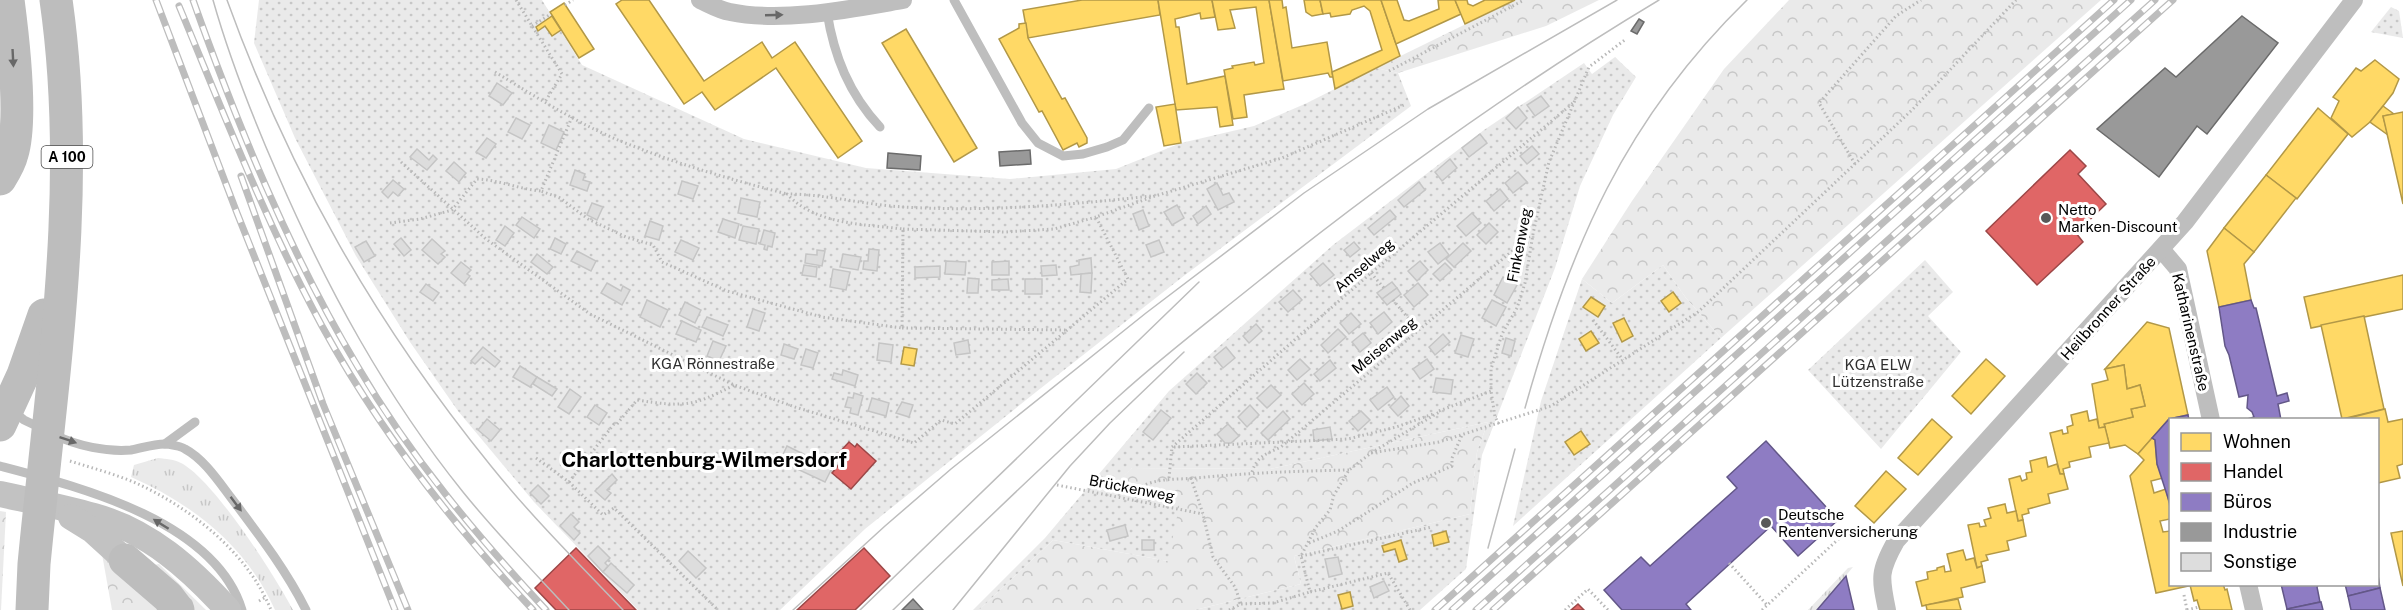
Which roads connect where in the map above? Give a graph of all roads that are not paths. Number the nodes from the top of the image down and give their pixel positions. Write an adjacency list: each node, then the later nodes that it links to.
1 (8, 0): 11 (highway, one-way to 11)
2 (35, 0): 13 (highway, A 100)
3 (57, 0): 13 (highway, A 100)
4 (700, 0): 8 (street, one-way to 8)
5 (903, 0): 8 (street)
6 (954, 0): 9 (lane)
7 (2354, 0): 12 (street, Heilbronner Straße)
8 (827, 12): 10 (lane)
9 (1149, 108)
10 (880, 127)
11 (0, 179)
12 (2161, 249): 15 (street, Katharinenstraße); 31 (street, Heilbronner Straße)
13 (51, 314): 17 (highway); 23 (highway, A 100)
14 (0, 400): 18 (lane, one-way to 18)
15 (2211, 418)
16 (195, 422): 18 (lane)
17 (0, 424)
18 (165, 444): 30 (lane, one-way to 30)
19 (0, 466): 29 (lane, one-way to 19)
20 (0, 494): 21 (main road)
21 (52, 506): 22 (main road); 28 (main road)
22 (125, 560): 27 (highway)
23 (26, 564): 25 (highway, A 100); 26 (highway, A 100)
24 (2248, 586): 32 (street)
25 (16, 610)
26 (32, 610)
27 (178, 610)
28 (228, 610)
29 (242, 610)
30 (306, 610)
31 (1887, 610)
32 (2254, 610)

